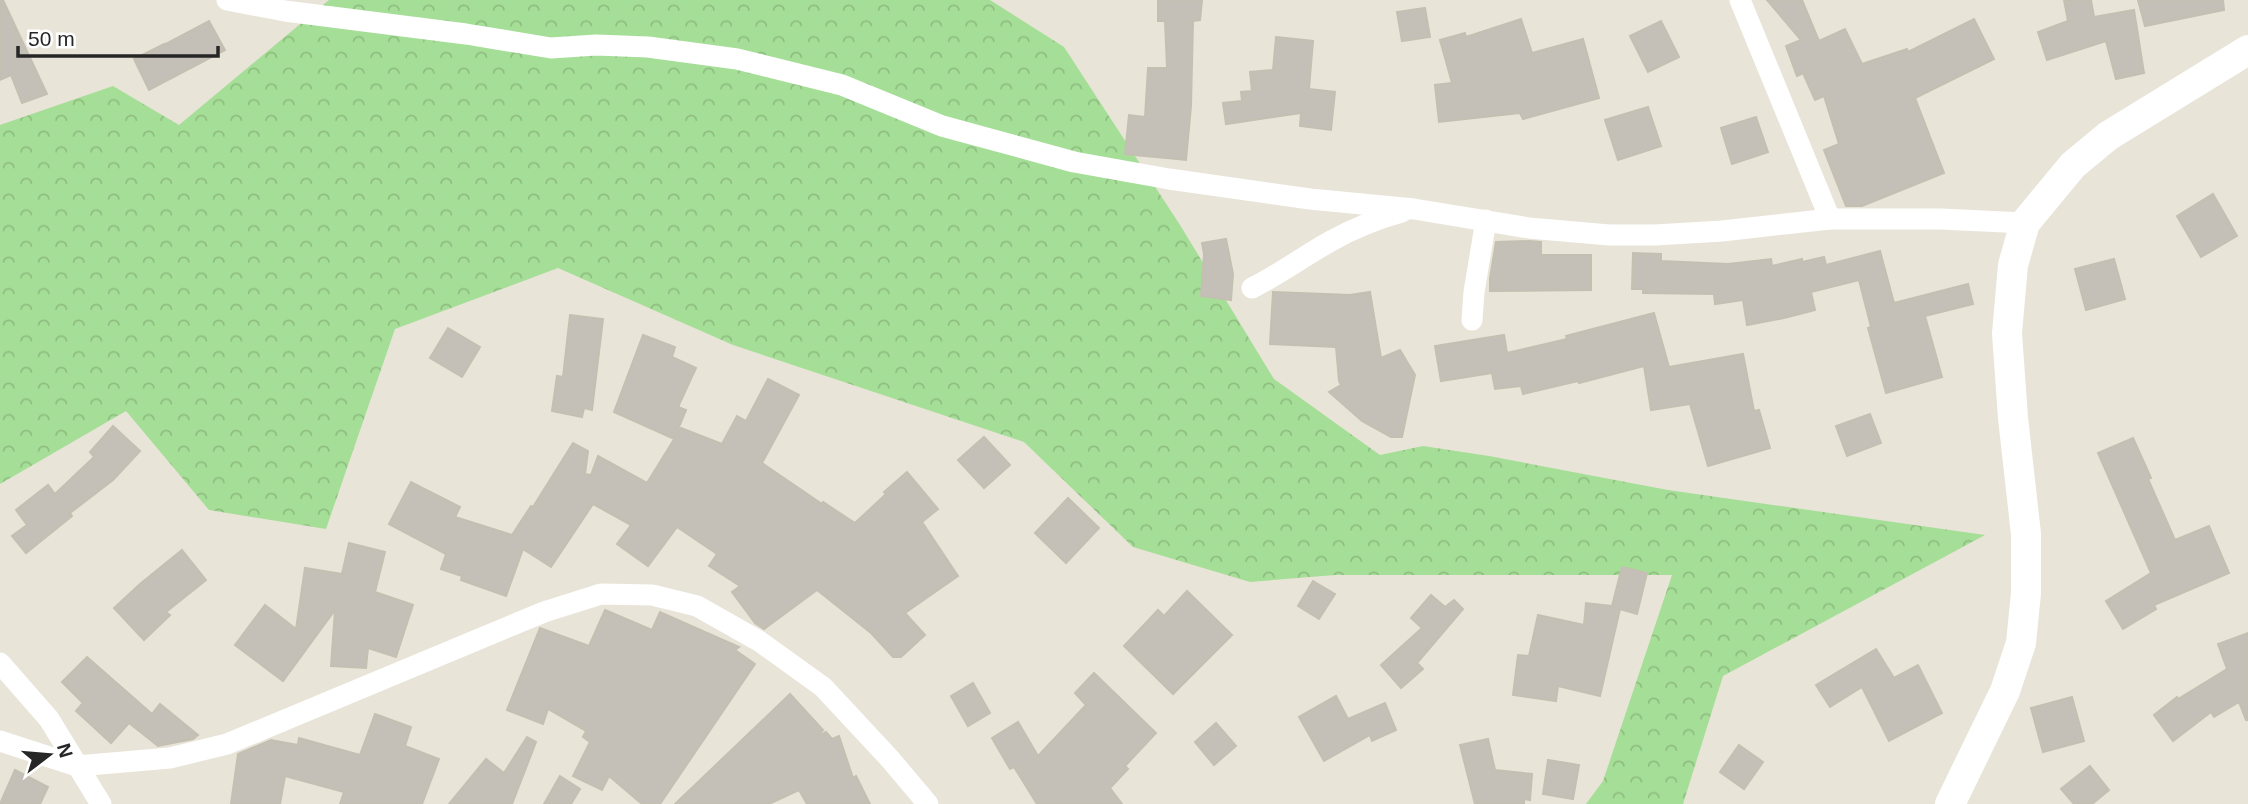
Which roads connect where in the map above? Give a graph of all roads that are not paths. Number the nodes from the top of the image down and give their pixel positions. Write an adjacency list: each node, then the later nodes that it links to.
1 (227, 0): 4 (street)
2 (1740, 0): 5 (street)
3 (2248, 50): 7 (main road)
4 (1414, 209): 6 (street); 8 (street)
5 (1830, 219): 6 (street); 7 (street)
6 (1486, 220): 9 (street)
7 (2025, 223): 15 (main road)
8 (1252, 288)
9 (1472, 320)
10 (0, 663): 12 (street)
11 (0, 741): 12 (street)
12 (77, 766): 13 (street); 14 (street)
13 (101, 804)
14 (928, 804)
15 (1950, 804)

